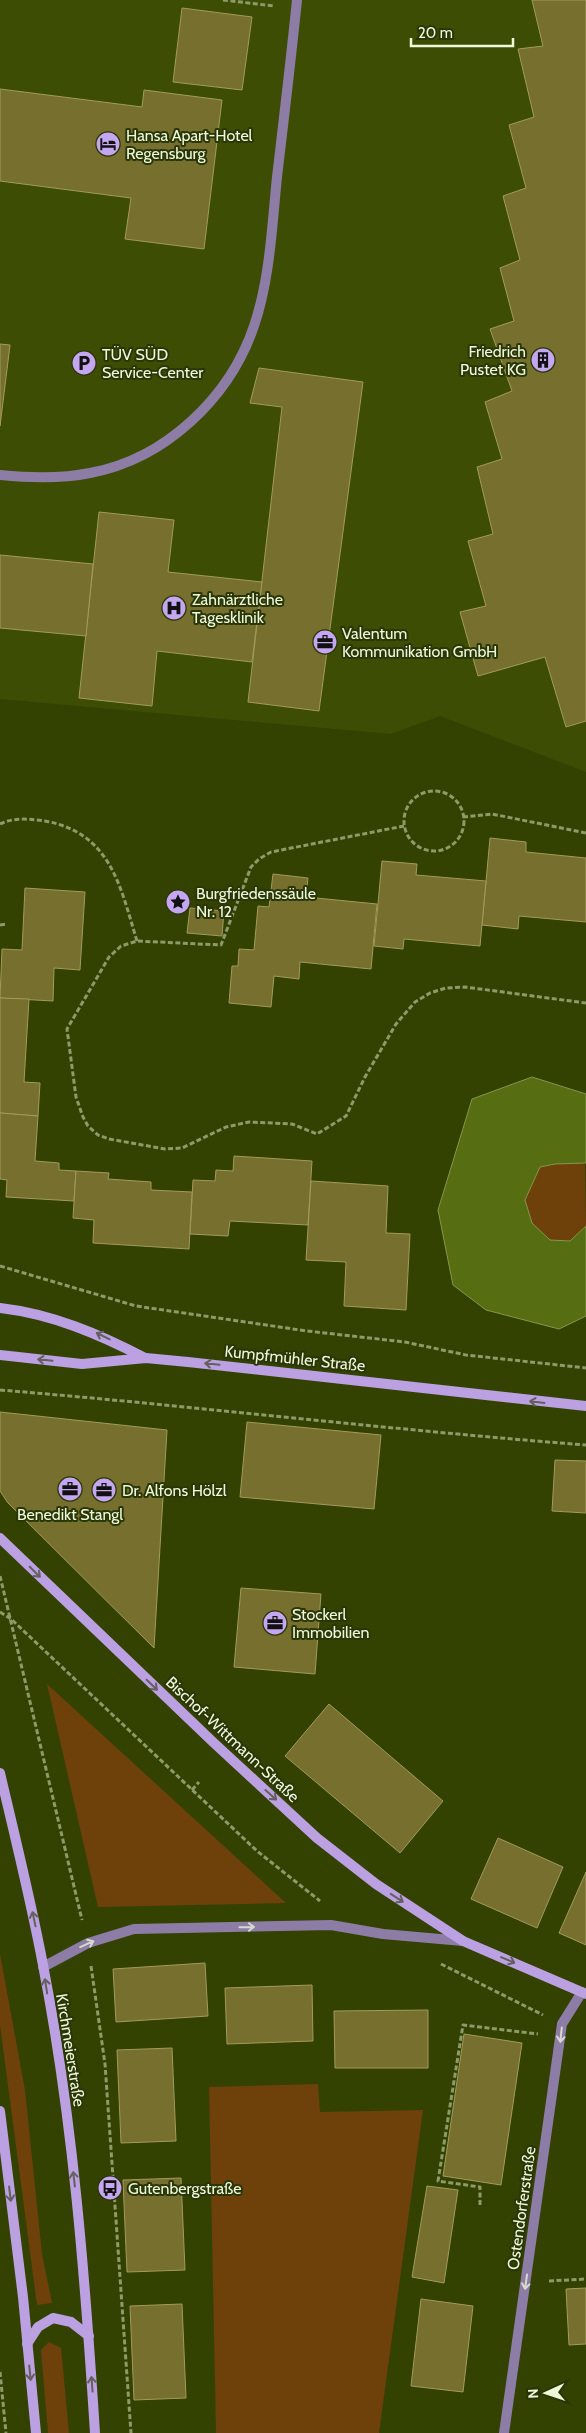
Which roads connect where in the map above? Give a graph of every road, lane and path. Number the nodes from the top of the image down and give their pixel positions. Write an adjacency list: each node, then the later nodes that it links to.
1 (223, 0): 2 (path)
2 (296, 4): 3 (street)
3 (0, 475)
4 (463, 817): 6 (path); 6 (path); 7 (path)
5 (0, 824): 10 (path)
6 (404, 826): 10 (path)
7 (586, 834)
8 (7, 924): 9 (path)
9 (0, 925)
10 (137, 941): 11 (path)
11 (586, 1003)
12 (0, 1266): 16 (path)
13 (0, 1308): 15 (street, one-way to 13)
14 (0, 1356): 15 (street, Kumpfmühler Straße, one-way to 14)
15 (146, 1358): 18 (street, Kumpfmühler Straße, one-way to 15)
16 (586, 1368)
17 (0, 1390): 19 (path)
18 (586, 1406)
19 (586, 1445)
20 (0, 1538): 28 (street, Bischof-Wittmann-Straße, one-way to 28)
21 (0, 1576): 23 (path)
22 (0, 1612): 23 (path)
23 (11, 1619): 26 (path); 29 (path)
24 (0, 1774): 31 (street, Kirchmeierstraße, one-way to 24)
25 (199, 1782): 26 (path)
26 (192, 1790): 27 (path)
27 (322, 1903)
28 (463, 1941): 29 (street, Bischof-Wittmann-Straße, one-way to 28); 32 (street, Bischof-Wittmann-Straße, one-way to 32)
29 (88, 1942): 31 (street, Bischof-Wittmann-Straße, one-way to 29); 45 (path)
30 (434, 1960): 33 (path)
31 (44, 1966): 39 (street, Kirchmeierstraße, one-way to 31)
32 (584, 1993): 33 (street, Ostendorferstraße)
33 (562, 2024): 34 (street, Ostendorferstraße, one-way to 34)
34 (561, 2037): 36 (path); 46 (street, Ostendorferstraße, one-way to 46)
35 (0, 2110): 40 (street, one-way to 40)
36 (480, 2205)
37 (586, 2279): 38 (path)
38 (560, 2280)
39 (89, 2336): 40 (street); 44 (street, Kirchmeierstraße, one-way to 39)
40 (27, 2344): 43 (street, one-way to 43)
41 (0, 2372): 42 (path)
42 (6, 2433)
43 (36, 2433)
44 (95, 2433)
45 (131, 2433)
46 (504, 2433)

